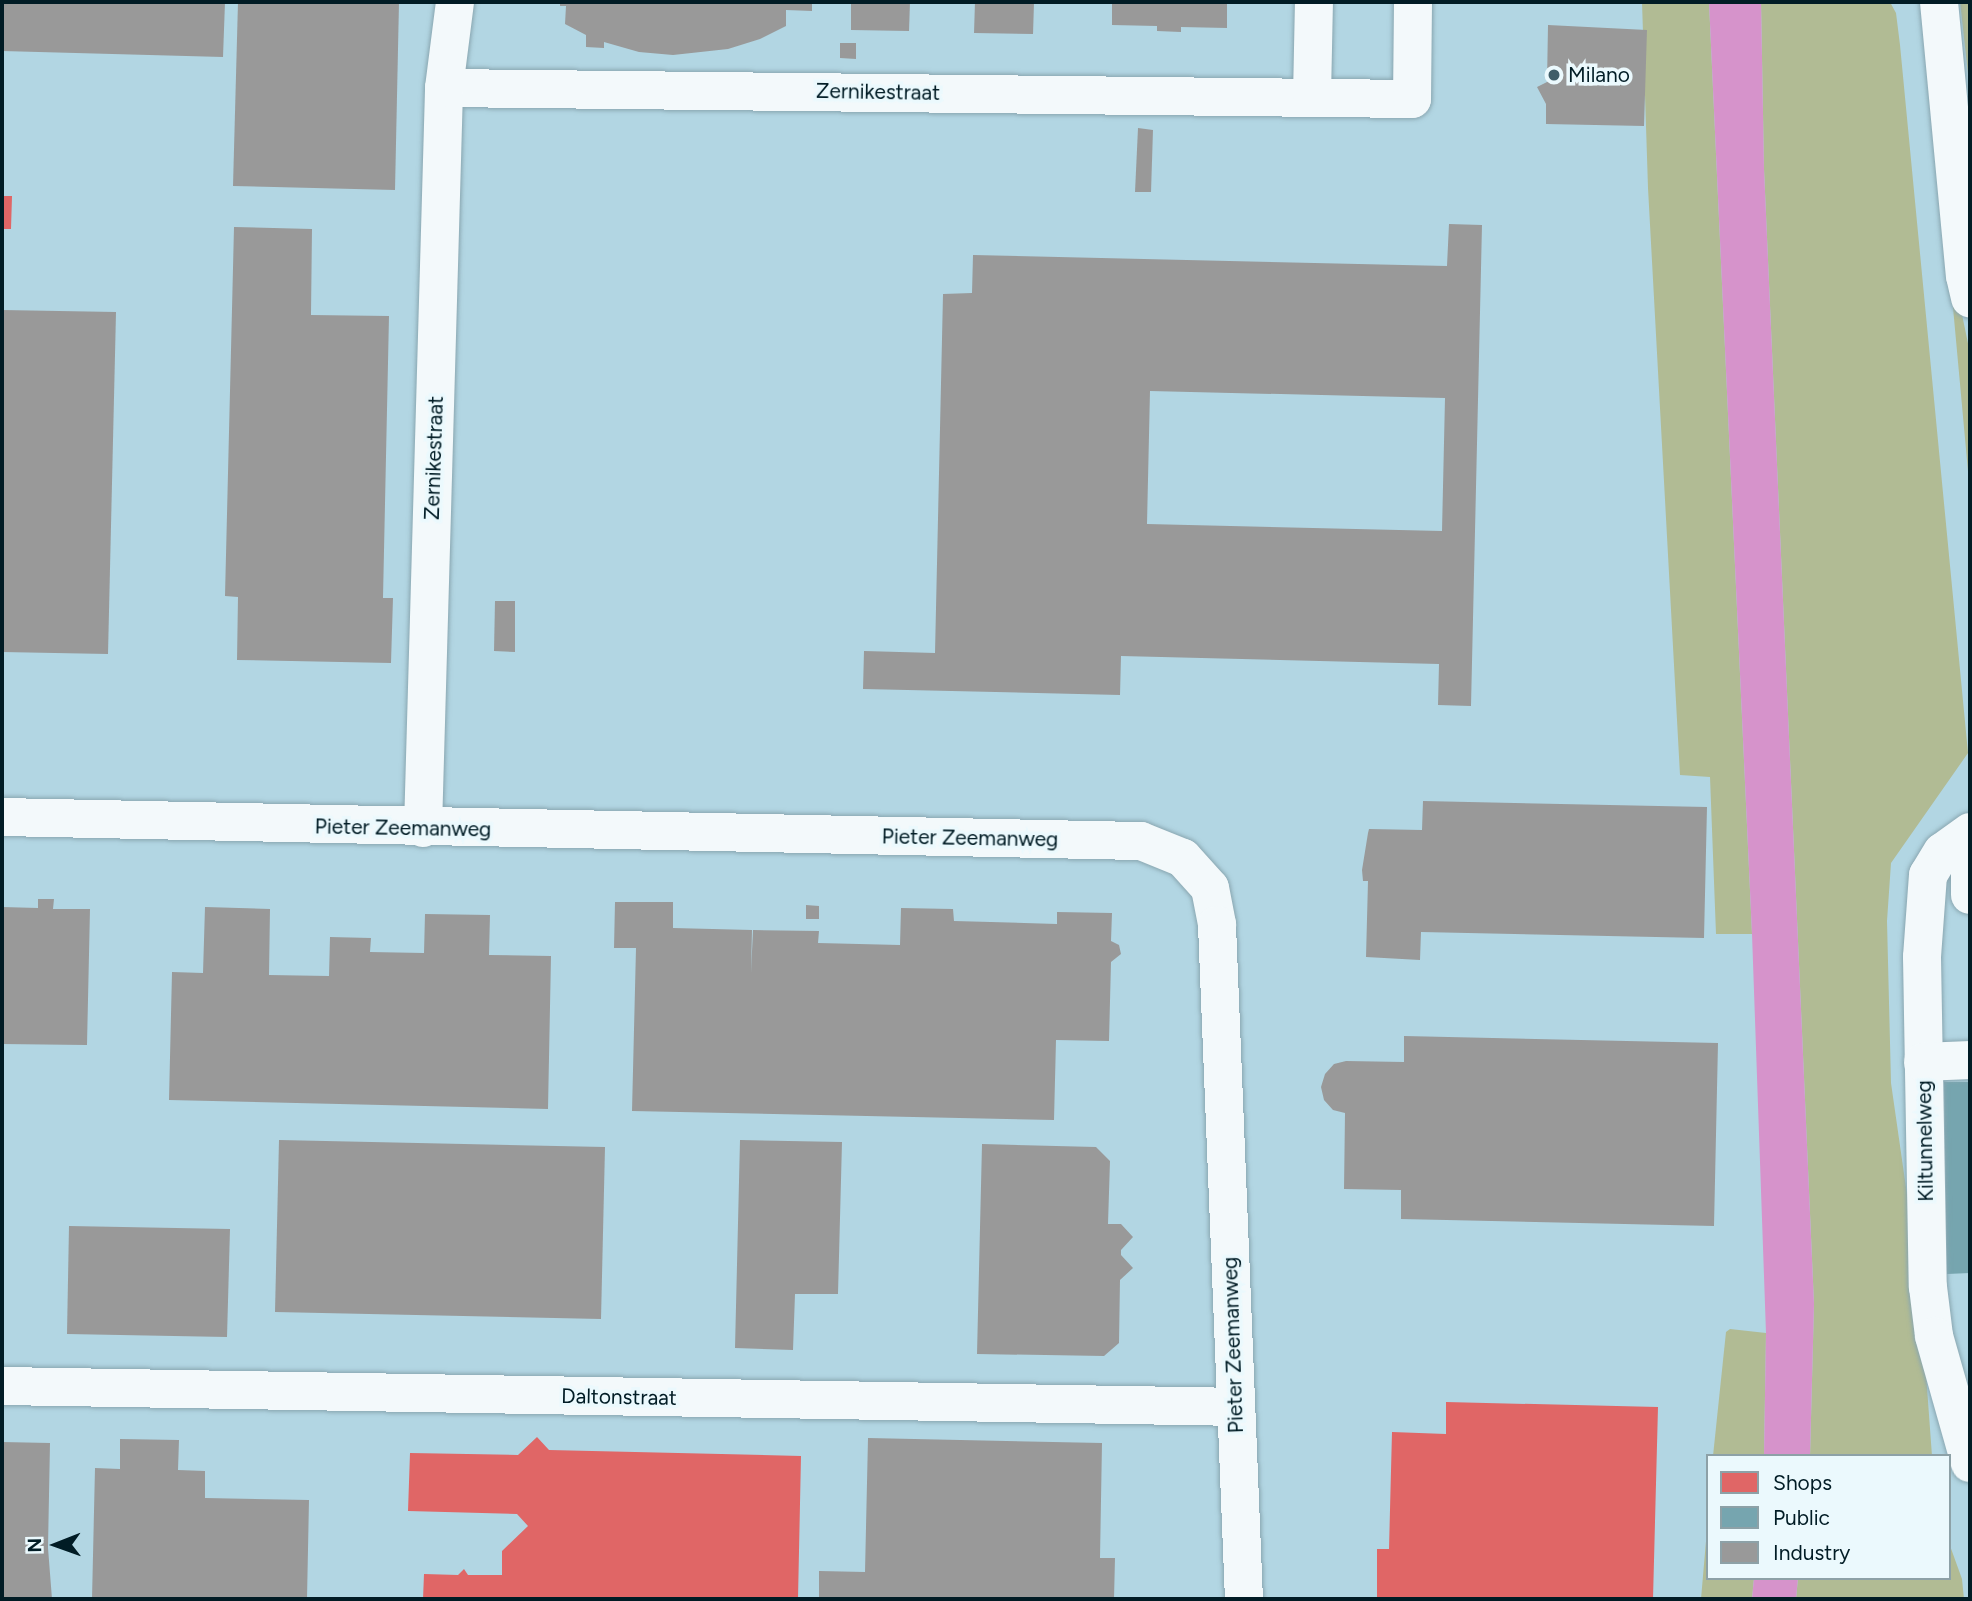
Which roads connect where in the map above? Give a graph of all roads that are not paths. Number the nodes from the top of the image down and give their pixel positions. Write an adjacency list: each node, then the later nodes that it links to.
1 (455, 2): 5 (street, Zernikestraat)
2 (1314, 2): 6 (street)
3 (1413, 2): 6 (street, Zernikestraat)
4 (1939, 2): 7 (street)
5 (444, 88): 6 (street, Zernikestraat); 9 (street, Zernikestraat)
6 (1312, 96)
7 (1970, 298)
8 (2, 817): 9 (street, Pieter Zeemanweg)
9 (423, 828): 16 (street, Pieter Zeemanweg)
10 (1970, 832): 14 (street, Kiltunnelweg)
11 (1970, 870): 12 (street)
12 (1970, 895)
13 (1970, 1060): 14 (street)
14 (1923, 1062): 17 (street, Kiltunnelweg)
15 (2, 1386): 16 (street, Daltonstraat)
16 (1236, 1407): 18 (street, Pieter Zeemanweg)
17 (1970, 1462)
18 (1244, 1599)

